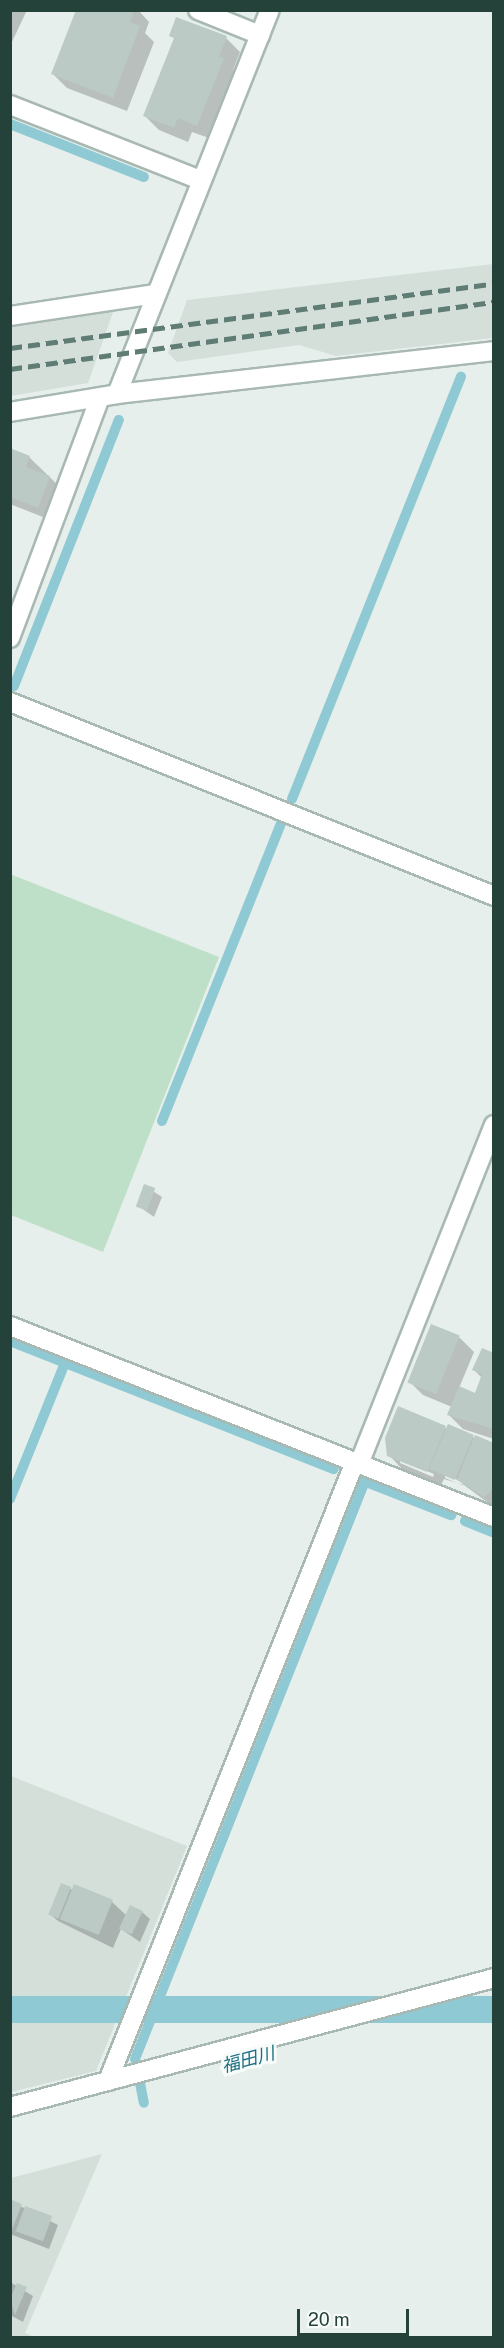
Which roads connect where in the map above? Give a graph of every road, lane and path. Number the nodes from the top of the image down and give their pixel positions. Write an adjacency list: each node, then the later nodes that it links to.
1 (198, 10): 3 (street)
2 (270, 10): 3 (street)
3 (260, 35): 5 (street)
4 (10, 105): 5 (street)
5 (200, 180): 6 (street)
6 (156, 294): 7 (street); 9 (street)
7 (10, 316)
8 (494, 351): 9 (street)
9 (108, 396): 10 (street); 11 (street)
10 (10, 412)
11 (10, 638)
12 (10, 702): 13 (street)
13 (494, 896)
14 (494, 1125): 16 (street)
15 (10, 1326): 16 (street)
16 (357, 1463): 17 (street); 19 (street)
17 (494, 1517)
18 (494, 1978): 19 (street)
19 (108, 2081): 20 (street)
20 (10, 2107)

